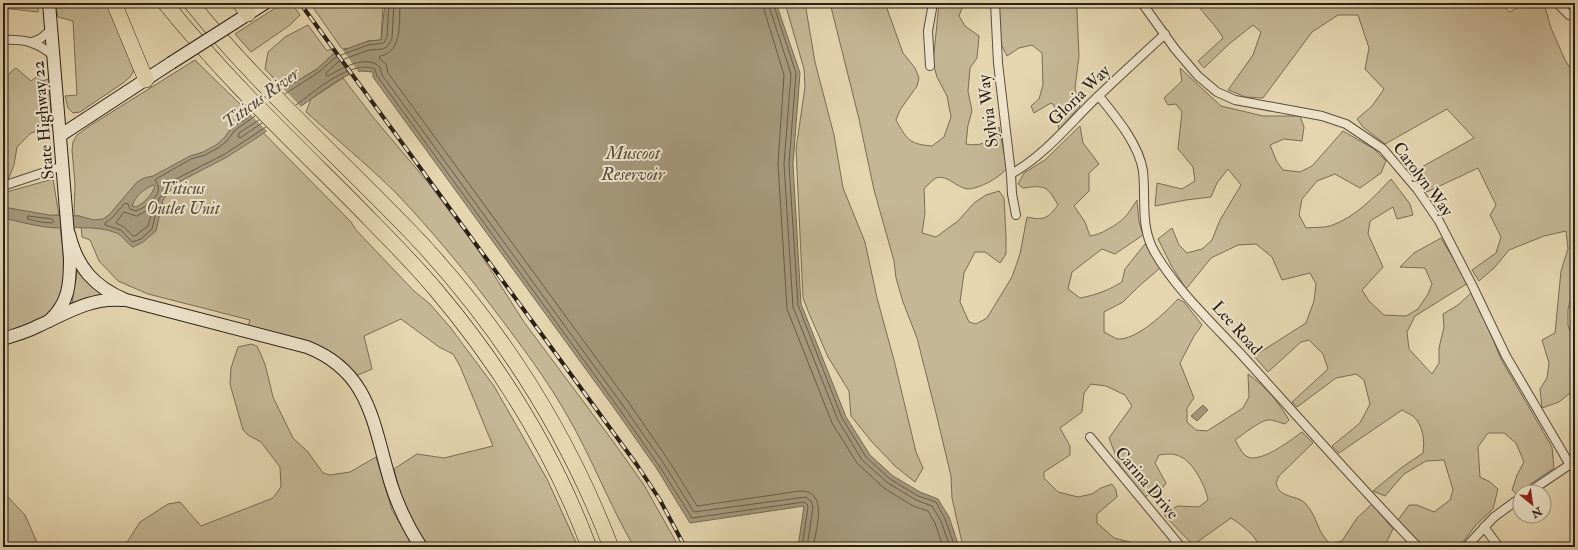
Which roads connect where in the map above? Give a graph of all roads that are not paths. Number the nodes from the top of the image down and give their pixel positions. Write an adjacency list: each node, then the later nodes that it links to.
1 (49, 3): 12 (main road, State Highway 22)
2 (114, 3): 18 (highway)
3 (165, 3): 35 (highway)
4 (191, 3): 36 (highway)
5 (265, 3): 10 (main road)
6 (934, 3): 17 (street)
7 (995, 3): 22 (street, Sylvia Way)
8 (1142, 3): 13 (street, Carolyn Way)
9 (1557, 3): 11 (street)
10 (244, 8): 18 (main road, bridge)
11 (1575, 17)
12 (52, 29): 15 (street); 16 (main road, State Highway 22)
13 (1165, 34): 19 (street, Gloria Way); 30 (street, Carolyn Way)
14 (3, 40): 15 (street)
15 (32, 42): 16 (street)
16 (54, 56): 20 (main road, State Highway 22)
17 (930, 66)
18 (146, 80): 20 (main road)
19 (1098, 96): 22 (street, Gloria Way); 38 (street, Lee Road)
20 (61, 135): 21 (main road, State Highway 22)
21 (64, 166): 23 (street); 25 (main road, State Highway 22)
22 (1011, 174): 24 (street, Sylvia Way)
23 (3, 186)
24 (1016, 215)
25 (69, 234): 26 (main road); 27 (main road)
26 (126, 300): 27 (main road); 34 (main road)
27 (49, 321): 28 (main road)
28 (3, 339)
29 (1090, 437): 37 (street, Carina Drive)
30 (1572, 463): 31 (street)
31 (1541, 484)
32 (1512, 504): 33 (street)
33 (1484, 526): 39 (street); 40 (street)
34 (421, 547)
35 (589, 547)
36 (610, 547)
37 (1181, 547)
38 (1418, 547)
39 (1466, 547)
40 (1499, 547)

